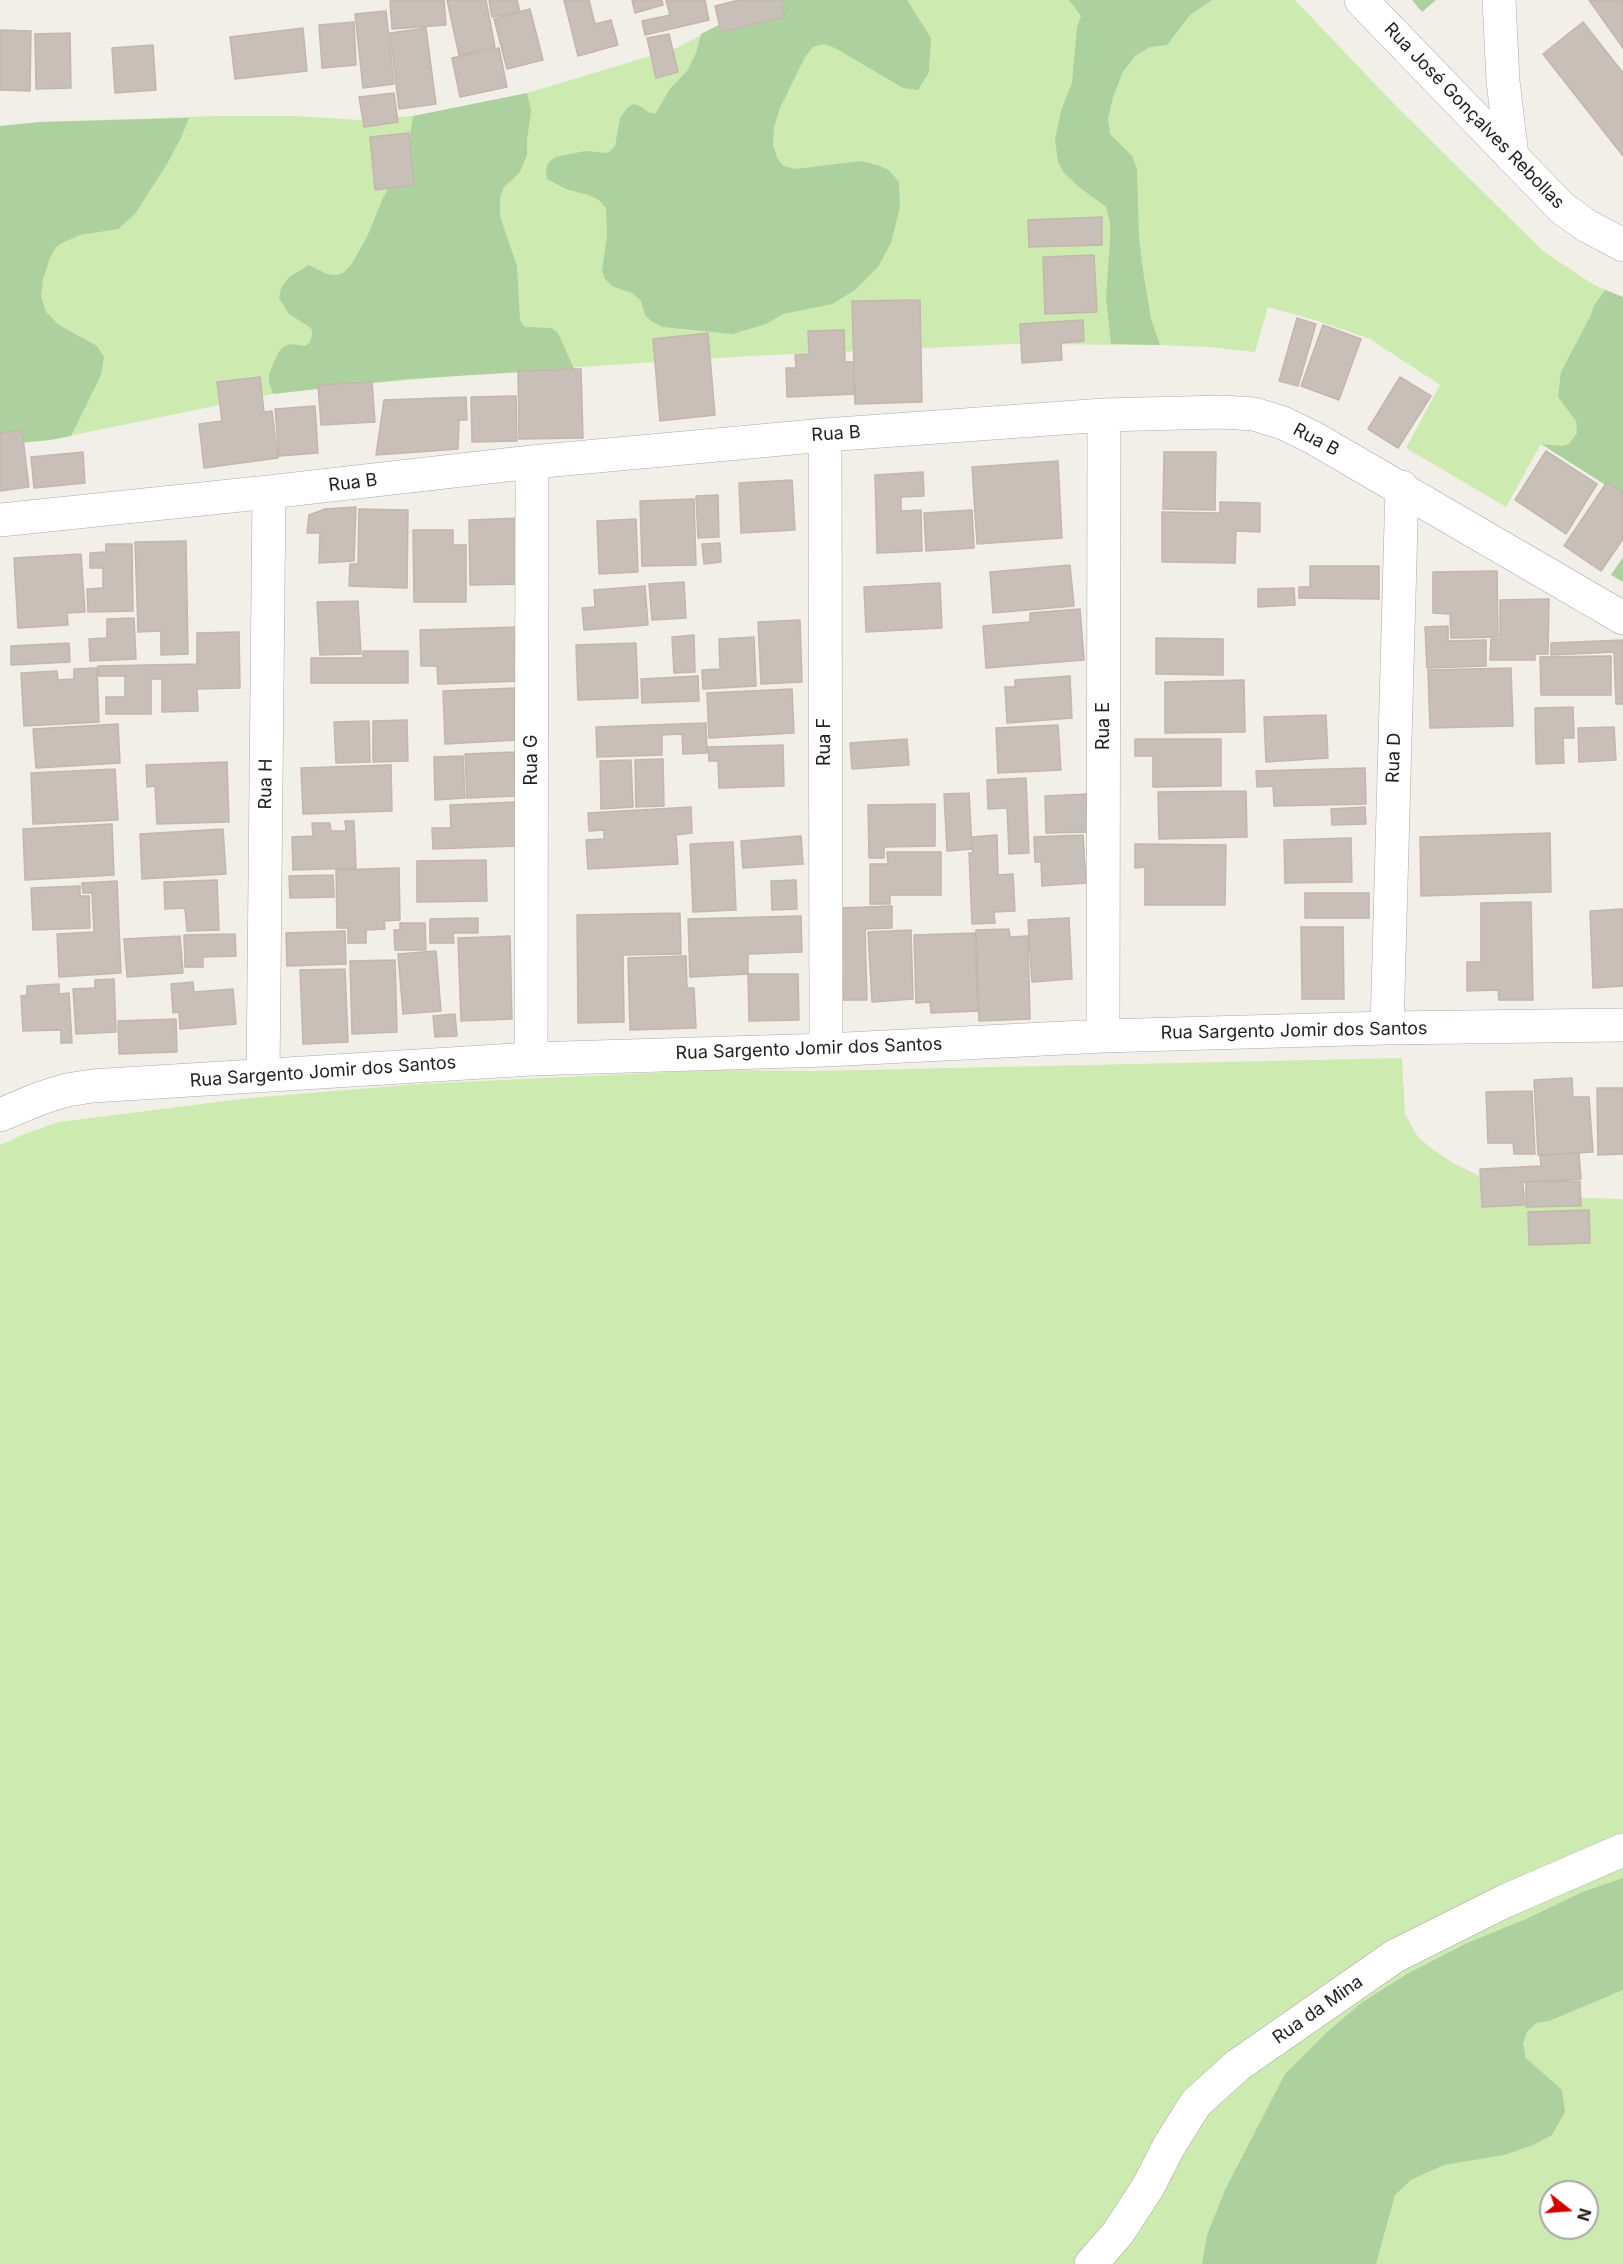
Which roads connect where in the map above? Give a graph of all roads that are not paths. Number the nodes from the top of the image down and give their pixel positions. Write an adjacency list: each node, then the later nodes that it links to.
1 (1361, 0): 3 (street, Rua José Gonçalves Rebollas)
2 (1499, 0): 3 (street)
3 (1512, 157): 4 (street, Rua José Gonçalves Rebollas)
4 (1623, 245)
5 (1104, 415): 6 (street, Rua B); 8 (street, Rua B); 14 (street, Rua E)
6 (825, 435): 7 (street, Rua B); 15 (street, Rua F)
7 (532, 462): 9 (street, Rua B); 16 (street, Rua G)
8 (1402, 487): 11 (street, Rua B); 13 (street, Rua D)
9 (269, 492): 10 (street, Rua B); 17 (street, Rua H)
10 (0, 520)
11 (1623, 618)
12 (1623, 1025): 13 (street, Rua Sargento Jomir dos Santos)
13 (1387, 1028): 14 (street, Rua Sargento Jomir dos Santos)
14 (1103, 1036): 15 (street, Rua Sargento Jomir dos Santos)
15 (826, 1050): 16 (street, Rua Sargento Jomir dos Santos)
16 (531, 1059): 17 (street, Rua Sargento Jomir dos Santos)
17 (263, 1076): 18 (street, Rua Sargento Jomir dos Santos)
18 (0, 1115)
19 (1623, 1850): 20 (street, Rua da Mina)
20 (1091, 2264)

